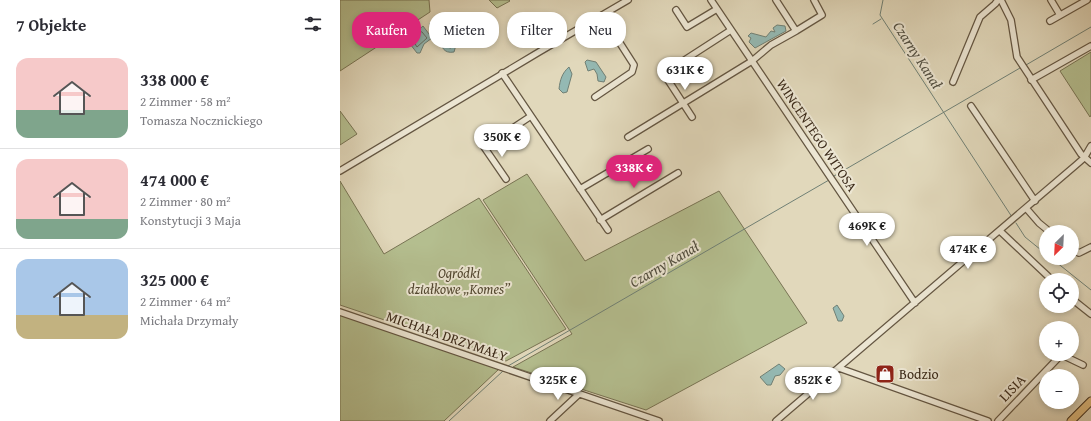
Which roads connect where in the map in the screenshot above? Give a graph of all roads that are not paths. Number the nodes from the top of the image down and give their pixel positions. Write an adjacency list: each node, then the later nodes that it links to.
1 (628, 0): 11 (street)
2 (711, 0): 9 (street, WINCENTEGO WITOSA)
3 (776, 0): 16 (street)
4 (814, 0): 16 (street)
5 (998, 0): 22 (street)
6 (1001, 0): 21 (street)
7 (1051, 0): 12 (street)
8 (1087, 0): 12 (street)
9 (717, 9): 10 (street); 14 (street, WINCENTEGO WITOSA)
10 (676, 10)
11 (607, 12)
12 (1060, 15): 13 (street)
13 (1050, 21)
14 (731, 30): 19 (street, WINCENTEGO WITOSA); 24 (street)
15 (575, 31): 20 (street)
16 (796, 31): 19 (street)
17 (1091, 46): 21 (street)
18 (623, 48): 23 (street)
19 (752, 61): 24 (street); 46 (street, WINCENTEGO WITOSA)
20 (502, 73): 26 (street); 33 (street)
21 (1031, 80): 31 (street)
22 (952, 82)
23 (595, 97)
24 (683, 102): 27 (street); 28 (street)
25 (972, 106): 37 (street)
26 (531, 116): 35 (street); 36 (street)
27 (692, 117)
28 (628, 137)
29 (1091, 146): 31 (street)
30 (648, 149): 36 (street)
31 (1084, 158): 32 (street); 37 (street)
32 (1091, 163)
33 (340, 172)
34 (678, 173): 39 (street)
35 (506, 179)
36 (580, 189): 39 (street)
37 (1035, 201): 38 (street)
38 (1026, 208): 40 (street); 42 (street)
39 (600, 220): 41 (street)
40 (1041, 225)
41 (608, 230)
42 (1000, 231): 45 (street); 46 (street)
43 (1091, 247): 44 (street)
44 (1079, 253)
45 (1045, 273)
46 (915, 303): 53 (street)
47 (1079, 305): 49 (street)
48 (340, 312): 54 (street, MICHAŁA DRZYMAŁY)
49 (1091, 314)
50 (1054, 361): 60 (street, LISIA)
51 (1075, 361): 52 (street)
52 (1083, 365)
53 (839, 368): 58 (street); 59 (street)
54 (579, 394): 56 (street); 57 (street, MICHAŁA DRZYMAŁY)
55 (1091, 401): 61 (main road)
56 (550, 421)
57 (659, 421)
58 (776, 421)
59 (988, 421)
60 (998, 421)
61 (1071, 421)

